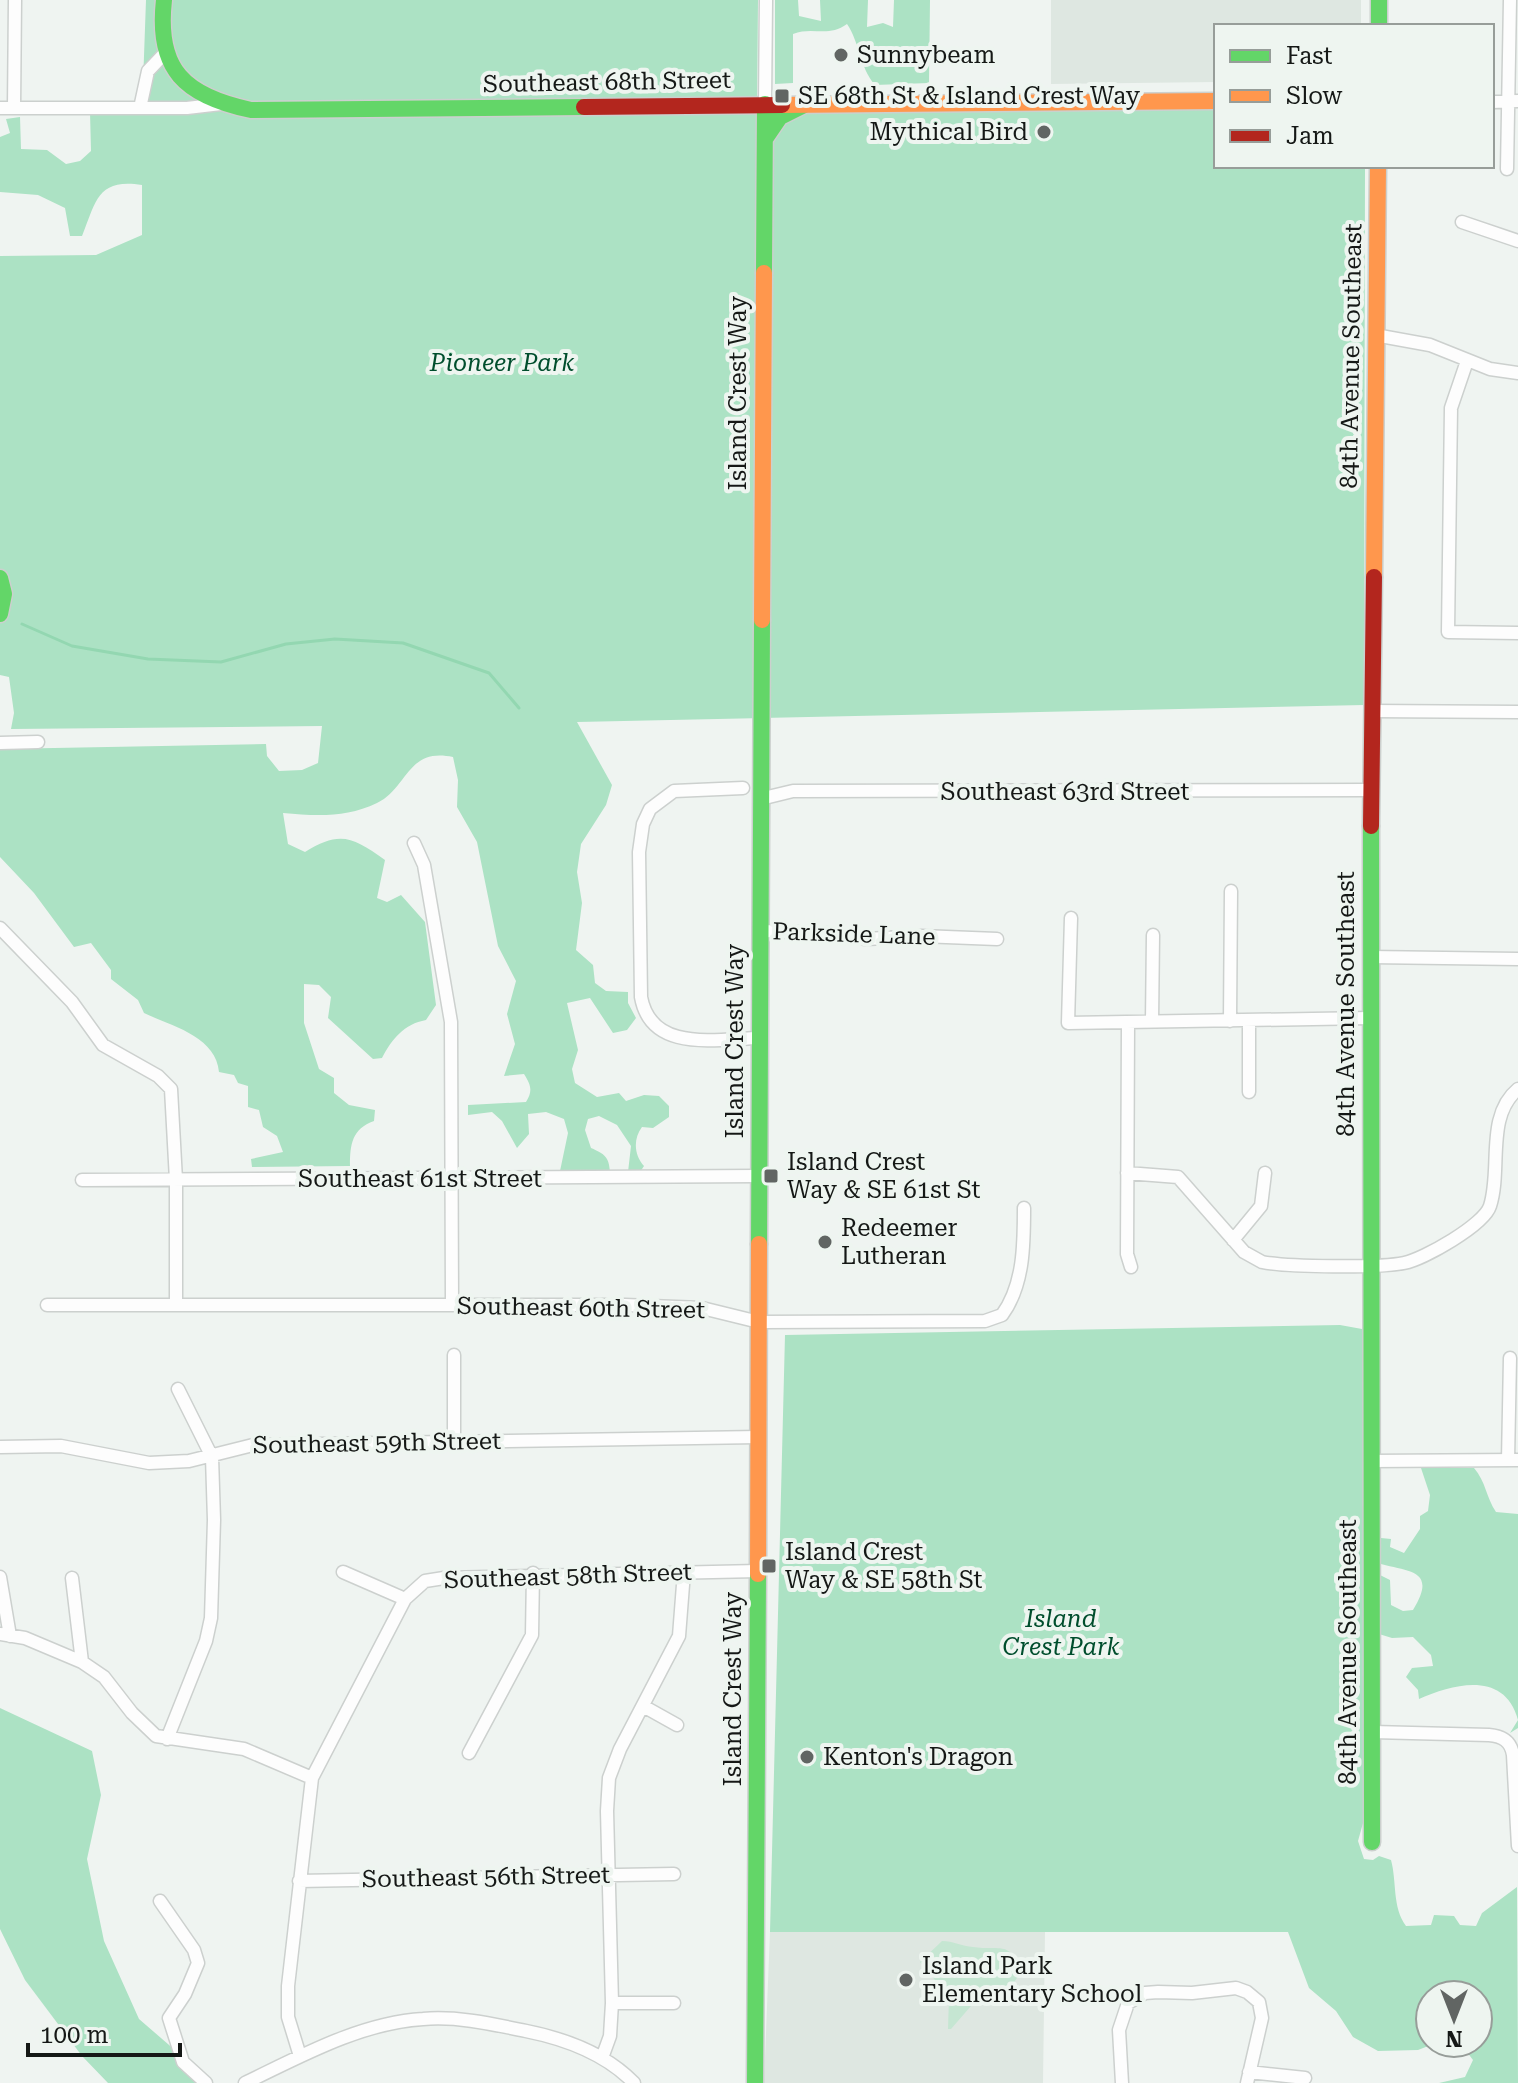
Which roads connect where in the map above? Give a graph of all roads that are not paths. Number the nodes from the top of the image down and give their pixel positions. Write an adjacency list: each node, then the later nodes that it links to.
1 (15, 0): 15 (street)
2 (164, 0): 7 (street)
3 (766, 0): 13 (street, Island Crest Way)
4 (1379, 0): 6 (street)
5 (1510, 0): 9 (street)
6 (1379, 24)
7 (166, 52): 12 (street); 16 (street)
8 (1214, 101): 11 (street, Southeast 68th Street)
9 (1514, 101): 10 (street); 19 (street)
10 (1494, 102)
11 (817, 103): 13 (street, Southeast 68th Street); 17 (street)
12 (221, 104): 13 (street, Southeast 68th Street); 16 (street, Southeast 68th Street)
13 (765, 104): 17 (street, Island Crest Way)
14 (0, 108): 15 (street, Southeast 68th Street)
15 (14, 108): 16 (street, Southeast 68th Street)
16 (140, 108)
17 (763, 142): 34 (street, Island Crest Way)
18 (1378, 168): 22 (street, 84th Avenue Southeast)
19 (1507, 169)
20 (1462, 222): 21 (street)
21 (1518, 241)
22 (1375, 335): 23 (street); 28 (street, 84th Avenue Southeast)
23 (1467, 361): 24 (street); 27 (street)
24 (1518, 373)
25 (0, 578): 26 (street)
26 (0, 614)
27 (1518, 633)
28 (1371, 711): 29 (street); 33 (street, 84th Avenue Southeast)
29 (1518, 712)
30 (38, 742): 31 (street)
31 (0, 743)
32 (743, 788): 49 (street)
33 (1371, 790): 34 (street, Southeast 63rd Street); 42 (street, 84th Avenue Southeast)
34 (760, 799): 39 (street, Island Crest Way)
35 (414, 843): 55 (street)
36 (1231, 891): 46 (street)
37 (1071, 918): 47 (street)
38 (0, 928): 57 (street)
39 (759, 931): 41 (street, Parkside Lane); 49 (street, Island Crest Way)
40 (1153, 935): 48 (street)
41 (997, 939)
42 (1370, 957): 43 (street); 44 (street, 84th Avenue Southeast)
43 (1518, 959)
44 (1370, 1018): 45 (street); 60 (street, 84th Avenue Southeast)
45 (1249, 1020): 46 (street); 51 (street)
46 (1230, 1021): 48 (street)
47 (1128, 1022): 48 (street); 52 (street)
48 (1152, 1022)
49 (759, 1038): 54 (street, Island Crest Way)
50 (1518, 1089): 60 (street)
51 (1249, 1092)
52 (1127, 1173): 59 (street); 61 (street)
53 (1265, 1173): 59 (street)
54 (758, 1176): 55 (street, Southeast 61st Street); 65 (street, Island Crest Way)
55 (452, 1179): 57 (street, Southeast 61st Street); 64 (street)
56 (82, 1180): 57 (street, Southeast 61st Street)
57 (176, 1180): 63 (street)
58 (1024, 1208): 65 (street, Southeast 60th Street)
59 (1233, 1240): 60 (street)
60 (1369, 1264): 74 (street, 84th Avenue Southeast)
61 (1131, 1267)
62 (47, 1305): 63 (street, Southeast 60th Street)
63 (176, 1305): 64 (street, Southeast 60th Street)
64 (452, 1305): 65 (street, Southeast 60th Street)
65 (759, 1322): 69 (street, Island Crest Way)
66 (454, 1355): 70 (street)
67 (1510, 1358): 73 (street)
68 (178, 1389): 72 (street)
69 (758, 1437): 70 (street, Southeast 59th Street); 75 (street, Island Crest Way)
70 (454, 1440): 72 (street, Southeast 59th Street)
71 (0, 1447): 72 (street, Southeast 59th Street)
72 (212, 1457): 87 (street)
73 (1513, 1460): 74 (street)
74 (1371, 1461): 86 (street, 84th Avenue Southeast)
75 (758, 1571): 77 (street, Southeast 58th Street); 105 (street, Island Crest Way)
76 (343, 1572): 81 (street)
77 (684, 1572): 78 (street, Southeast 58th Street); 84 (street)
78 (533, 1573): 81 (street, Southeast 58th Street); 88 (street)
79 (0, 1577): 82 (street)
80 (72, 1578): 83 (street)
81 (405, 1599): 89 (street)
82 (5, 1635): 83 (street)
83 (82, 1662): 87 (street)
84 (643, 1706): 85 (street); 93 (street)
85 (677, 1725)
86 (1373, 1732): 90 (street, 84th Avenue Southeast); 91 (street)
87 (167, 1739): 89 (street)
88 (469, 1753)
89 (312, 1778): 94 (street)
90 (1372, 1842)
91 (1518, 1846)
92 (674, 1874): 93 (street, Southeast 56th Street)
93 (610, 1875): 94 (street, Southeast 56th Street); 96 (street)
94 (299, 1881): 98 (street)
95 (160, 1901): 102 (street)
96 (612, 2003): 97 (street); 99 (street)
97 (674, 2003)
98 (300, 2056): 99 (street); 103 (street)
99 (602, 2058): 104 (street)
100 (1248, 2077): 101 (street); 106 (street)
101 (1305, 2078)
102 (206, 2083)
103 (245, 2083)
104 (634, 2083)
105 (755, 2083)
106 (1122, 2083)

